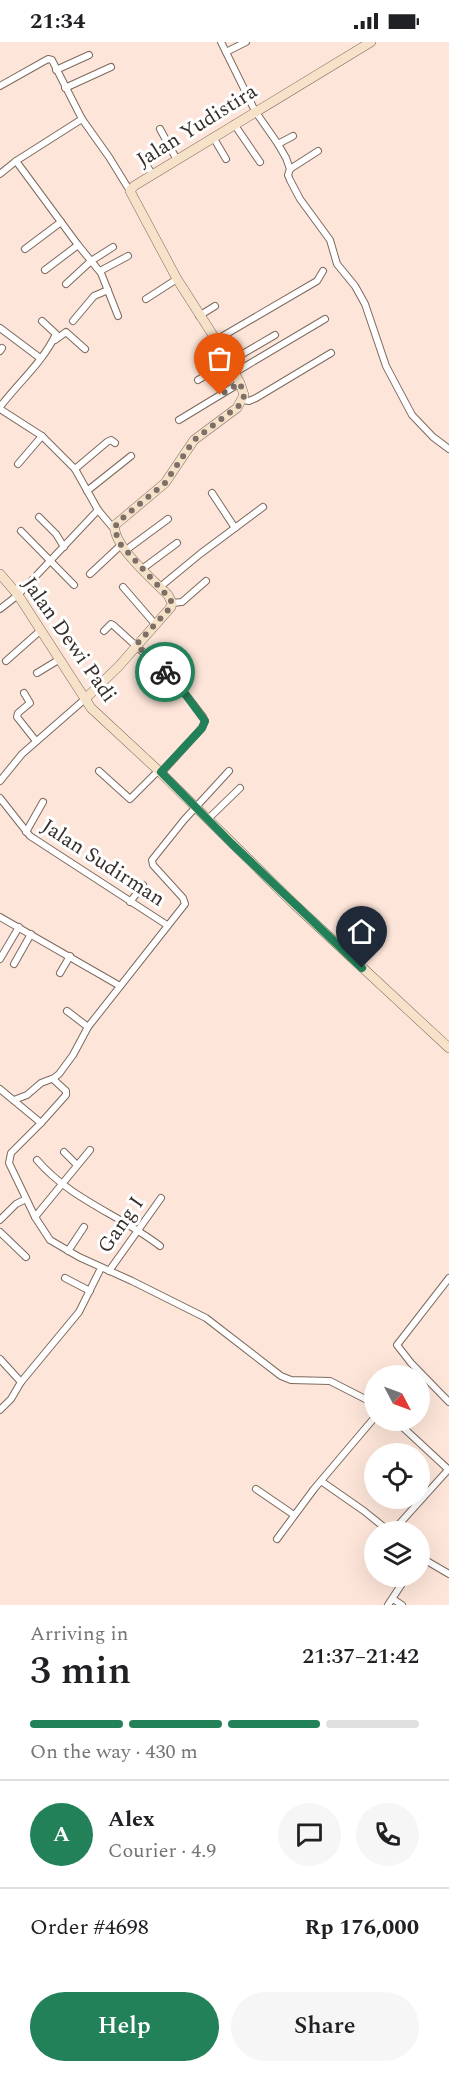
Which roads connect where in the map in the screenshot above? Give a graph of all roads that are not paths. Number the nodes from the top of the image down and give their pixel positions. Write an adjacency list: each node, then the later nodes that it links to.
1 (221, 42): 4 (street)
2 (246, 42): 4 (street)
3 (371, 42): 10 (street, Jalan Yudistira)
4 (226, 52): 10 (street)
5 (88, 55): 7 (street)
6 (111, 67): 9 (street)
7 (56, 70): 8 (street); 9 (street)
8 (0, 86)
9 (65, 88): 11 (street)
10 (255, 111): 12 (street, Jalan Yudistira); 16 (street)
11 (82, 119): 21 (street); 26 (street)
12 (234, 124): 15 (street, Jalan Yudistira); 22 (street)
13 (160, 129): 20 (street)
14 (293, 136): 16 (street)
15 (213, 137): 19 (street); 20 (street, Jalan Yudistira)
16 (278, 144): 23 (street)
17 (318, 151): 23 (street)
18 (140, 156): 25 (street)
19 (226, 159)
20 (177, 160): 25 (street, Jalan Yudistira)
21 (16, 161): 24 (street); 27 (street)
22 (260, 162)
23 (290, 169): 62 (street)
24 (0, 174)
25 (153, 175): 26 (street, Jalan Yudistira)
26 (130, 191): 36 (street, Jalan Yudistira)
27 (61, 222): 28 (street); 30 (street)
28 (78, 246): 32 (street); 33 (street)
29 (113, 247): 32 (street)
30 (25, 249)
31 (128, 256): 34 (street)
32 (91, 261): 34 (street); 37 (street)
33 (45, 270)
34 (100, 271): 38 (street)
35 (323, 271): 48 (street)
36 (177, 279): 39 (street); 42 (street, Jalan Yudistira)
37 (66, 284)
38 (108, 290): 41 (street); 45 (street)
39 (146, 299)
40 (215, 306): 42 (street)
41 (118, 316)
42 (199, 316): 48 (street, Jalan Yudistira)
43 (325, 319): 54 (street)
44 (42, 321): 49 (street)
45 (73, 321)
46 (0, 328): 52 (street)
47 (275, 335): 53 (street)
48 (216, 340): 53 (street, Jalan Yudistira)
49 (53, 342): 50 (street); 52 (street)
50 (84, 350)
51 (331, 353): 57 (street)
52 (40, 358): 58 (street)
53 (228, 362): 54 (street, Jalan Yudistira); 55 (street)
54 (234, 373): 56 (street, Jalan Yudistira)
55 (198, 380)
56 (240, 383): 57 (street, Jalan Yudistira); 59 (street)
57 (243, 400): 73 (street)
58 (0, 409): 60 (street)
59 (179, 420)
60 (42, 436): 64 (street); 65 (street)
61 (115, 443): 65 (street)
62 (449, 448)
63 (131, 456): 66 (street)
64 (18, 464)
65 (75, 469): 66 (street)
66 (87, 491): 69 (street)
67 (212, 493): 72 (street)
68 (262, 507): 72 (street)
69 (98, 510): 73 (street); 76 (street)
70 (39, 517): 76 (street)
71 (168, 519): 77 (street)
72 (235, 528): 85 (street)
73 (114, 529): 77 (street)
74 (21, 531): 78 (street)
75 (177, 543): 79 (street)
76 (64, 547): 78 (street)
77 (124, 548): 79 (street); 81 (street)
78 (51, 561): 83 (street); 86 (street)
79 (142, 569): 85 (street)
80 (0, 574): 86 (street, Jalan Dewi Padi)
81 (90, 574)
82 (206, 581): 87 (street)
83 (74, 585)
84 (123, 587): 89 (street)
85 (160, 587): 87 (street)
86 (18, 595): 88 (street); 90 (street, Jalan Dewi Padi)
87 (172, 603): 89 (street)
88 (0, 609)
89 (155, 624): 92 (street)
90 (41, 630): 93 (street, Jalan Dewi Padi); 94 (street)
91 (104, 631): 92 (street)
92 (136, 645): 97 (street); 100 (street)
93 (60, 659): 95 (street); 97 (street, Jalan Dewi Padi)
94 (6, 661)
95 (37, 673)
96 (24, 693): 98 (street)
97 (85, 699): 98 (street); 100 (street, Jalan Dewi Padi)
98 (36, 741): 102 (street)
99 (99, 771): 100 (street)
100 (160, 771): 106 (street, Jalan Dewi Padi)
101 (229, 771): 106 (street)
102 (0, 781)
103 (240, 788): 107 (street)
104 (0, 798): 108 (street, Jalan Sudirman)
105 (43, 802): 108 (street)
106 (196, 807): 107 (street, Jalan Dewi Padi); 112 (street)
107 (208, 819): 122 (street, Jalan Dewi Padi)
108 (26, 832): 110 (street, Jalan Sudirman)
109 (143, 885): 110 (street)
110 (130, 902): 112 (street, Jalan Sudirman)
111 (0, 917): 113 (street)
112 (167, 925): 119 (street)
113 (19, 927): 114 (street); 116 (street)
114 (31, 934): 115 (street); 117 (street)
115 (70, 956): 118 (street); 119 (street)
116 (0, 959)
117 (14, 964)
118 (60, 973)
119 (120, 986): 121 (street)
120 (67, 1011): 121 (street)
121 (88, 1028): 123 (street)
122 (449, 1048)
123 (53, 1079): 125 (street); 126 (street)
124 (0, 1089): 125 (street)
125 (14, 1100): 126 (street)
126 (41, 1123): 133 (street)
127 (90, 1150): 130 (street)
128 (64, 1152): 130 (street)
129 (37, 1160): 131 (street)
130 (77, 1165): 131 (street)
131 (62, 1184): 134 (street); 137 (street)
132 (161, 1198): 137 (street, Gang I)
133 (26, 1199): 134 (street); 135 (street)
134 (35, 1217): 140 (street)
135 (0, 1220)
136 (84, 1227): 140 (street)
137 (139, 1230): 139 (street); 143 (street, Gang I)
138 (0, 1232): 141 (street)
139 (160, 1246)
140 (68, 1251): 142 (street)
141 (26, 1257)
142 (101, 1268): 143 (street); 146 (street)
143 (109, 1271): 149 (street)
144 (65, 1278): 146 (street)
145 (449, 1278): 150 (street)
146 (90, 1291): 148 (street)
147 (0, 1359): 148 (street)
148 (21, 1382): 151 (street)
149 (364, 1398)
150 (449, 1402)
151 (0, 1410)
152 (364, 1430): 155 (street)
153 (407, 1431): 154 (street)
154 (448, 1470): 159 (street)
155 (321, 1481): 157 (street); 158 (street)
156 (255, 1489): 157 (street)
157 (294, 1515): 160 (street)
158 (377, 1521)
159 (401, 1521)
160 (277, 1539)
161 (430, 1563): 162 (street)
162 (449, 1574)
163 (400, 1587): 164 (street)
164 (393, 1599): 165 (street); 166 (street)
165 (388, 1605)
166 (402, 1605)

